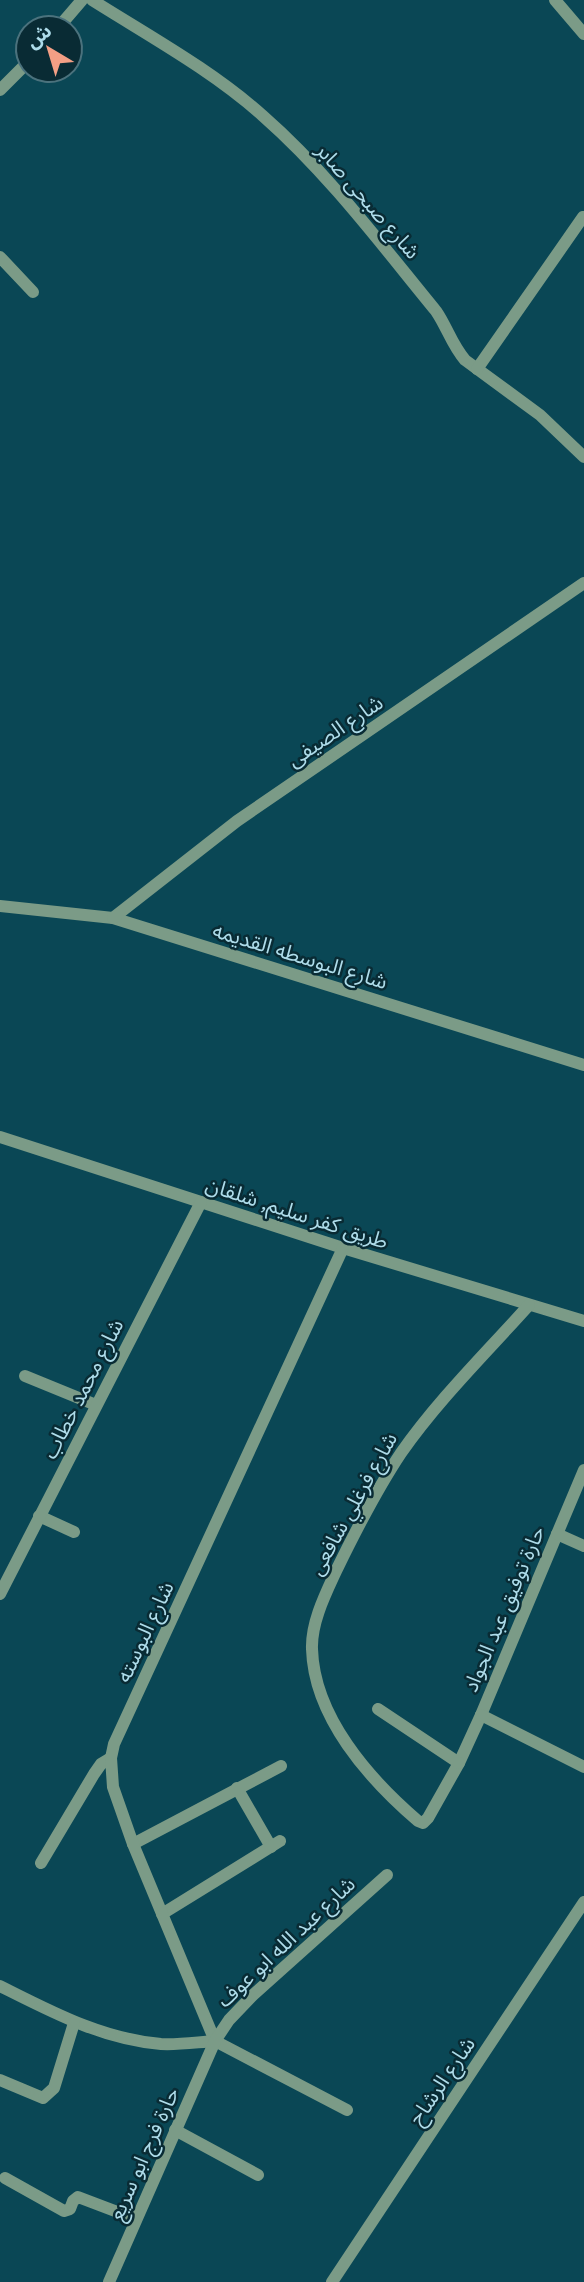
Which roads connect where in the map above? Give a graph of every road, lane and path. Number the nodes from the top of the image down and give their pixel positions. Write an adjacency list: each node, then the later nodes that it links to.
1 (82, 0): 5 (street)
2 (92, 0): 12 (street, شارع صبحى صابر)
3 (573, 0): 4 (street)
4 (559, 4): 6 (street)
5 (70, 14)
6 (584, 34)
7 (14, 76): 8 (street)
8 (0, 90)
9 (583, 216): 12 (street)
10 (0, 257): 11 (street)
11 (33, 292)
12 (477, 369): 13 (street, شارع صبحى صابر)
13 (584, 457)
14 (584, 583): 16 (street, شارع الصيفى)
15 (0, 906): 16 (street, شارع البوسطه القديمه)
16 (113, 918): 17 (street, شارع البوسطه القديمه)
17 (584, 1065)
18 (0, 1137): 19 (street, طريق كفر سليم, شلقان)
19 (201, 1202): 20 (street, طريق كفر سليم, شلقان); 24 (street, شارع محمد خطاب)
20 (343, 1248): 21 (street, طريق كفر سليم, شلقان); 33 (street, شارع البوسته)
21 (529, 1305): 22 (street, طريق كفر سليم, شلقان); 34 (street, شارع فرغلي شافعى)
22 (584, 1321)
23 (26, 1376): 24 (street)
24 (96, 1405): 26 (street, شارع محمد خطاب)
25 (584, 1470): 28 (street, حارة توفيق عبد الجواد)
26 (39, 1516): 27 (street); 30 (street, شارع محمد خطاب)
27 (74, 1532)
28 (557, 1534): 29 (street); 32 (street, حارة توفيق عبد الجواد)
29 (584, 1546)
30 (0, 1594)
31 (378, 1709): 34 (street)
32 (481, 1715): 34 (street, حارة توفيق عبد الجواد); 36 (street)
33 (111, 1758): 38 (street, شارع البوسته); 39 (street)
34 (459, 1763)
35 (281, 1766): 37 (street)
36 (584, 1767)
37 (237, 1788): 38 (street); 42 (street)
38 (133, 1844): 42 (street, شارع البوسته)
39 (41, 1863)
40 (387, 1875): 45 (street, شارع عبد الله ابو عوف)
41 (584, 1902): 53 (street, شارع الرشاح)
42 (162, 1914): 45 (street, شارع البوسته)
43 (0, 1986): 44 (street)
44 (74, 2024): 45 (street); 46 (street)
45 (215, 2041): 47 (street); 48 (street, حارة فرج ابو سريع)
46 (0, 2080)
47 (347, 2110)
48 (175, 2130): 49 (street); 51 (street, حارة فرج ابو سريع)
49 (258, 2175)
50 (5, 2178): 51 (street)
51 (136, 2219): 52 (street, حارة فرج ابو سريع)
52 (109, 2282)
53 (332, 2282)

